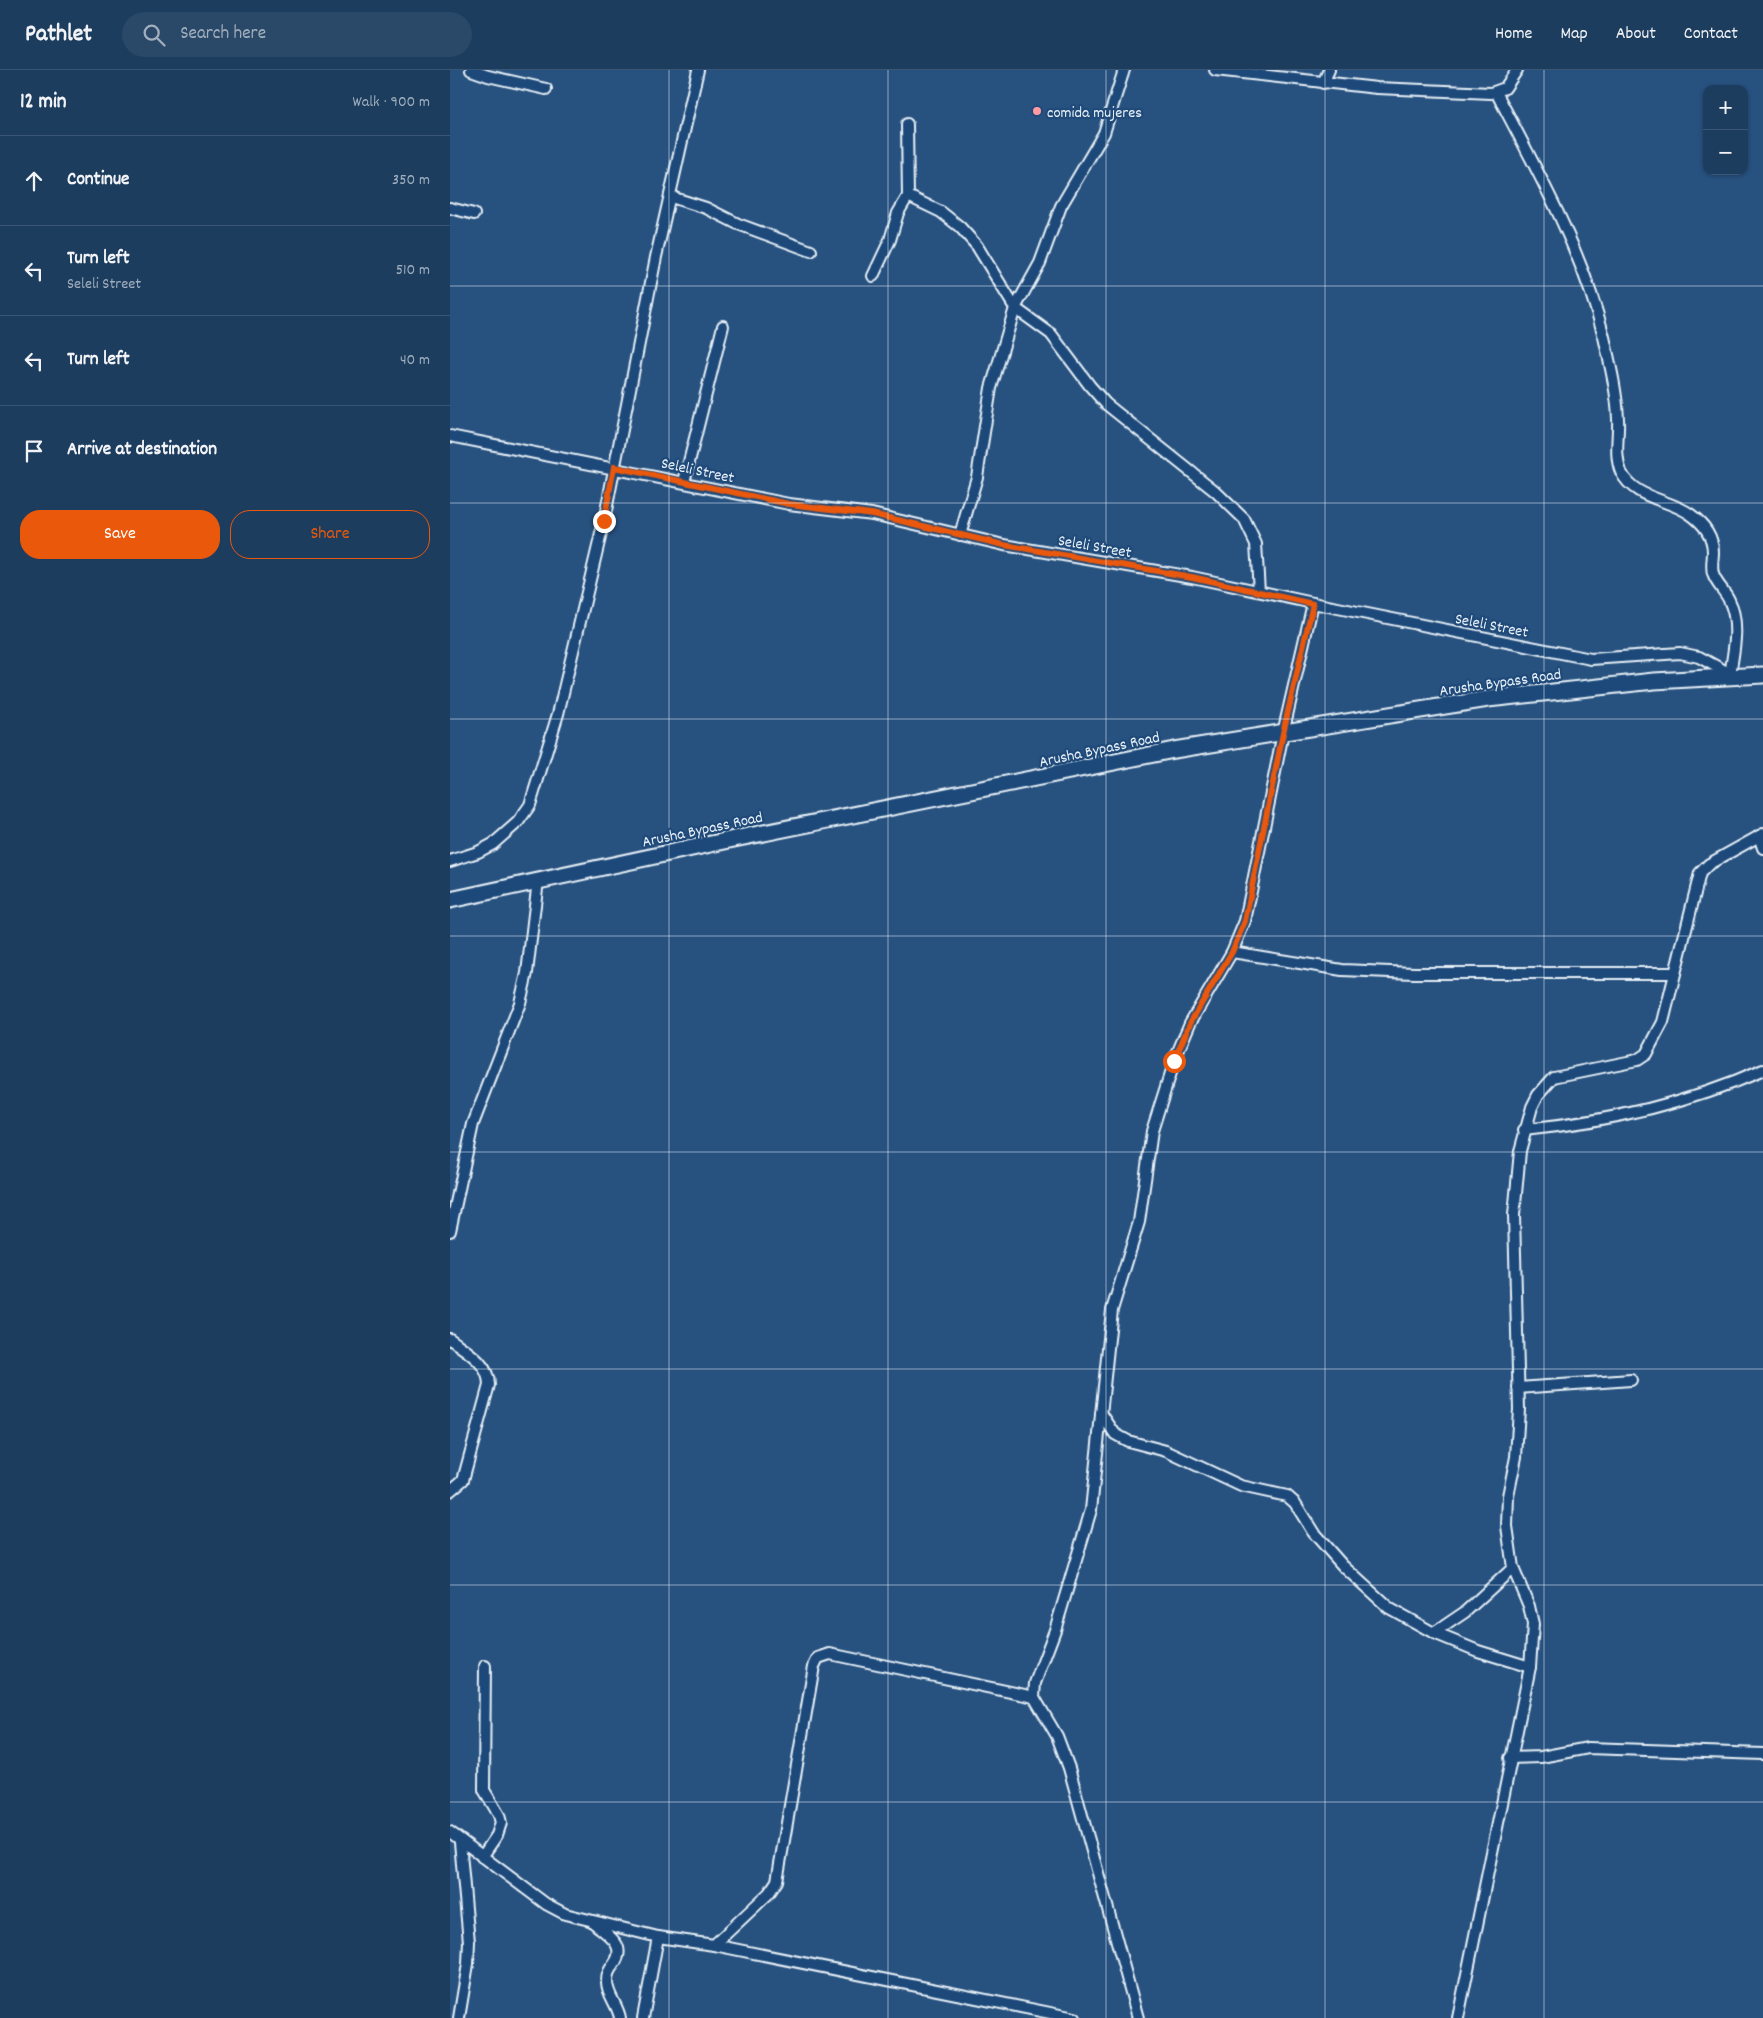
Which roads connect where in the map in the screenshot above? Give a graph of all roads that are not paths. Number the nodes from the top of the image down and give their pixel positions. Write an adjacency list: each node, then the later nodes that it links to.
1 (471, 70): 8 (street)
2 (698, 70): 12 (street)
3 (1124, 70): 17 (street)
4 (1215, 70): 7 (street)
5 (1329, 70): 7 (street)
6 (1517, 70): 9 (street)
7 (1323, 83): 9 (street)
8 (546, 89)
9 (1496, 92): 25 (street)
10 (907, 124): 11 (street)
11 (908, 196): 16 (street); 17 (street)
12 (671, 197): 15 (street); 20 (street)
13 (450, 208): 14 (street)
14 (474, 214)
15 (811, 252)
16 (873, 276)
17 (1015, 308): 22 (street); 23 (street)
18 (723, 326): 21 (street)
19 (450, 436): 20 (street, Seleli Street)
20 (614, 467): 21 (street, Seleli Street); 30 (street)
21 (684, 482): 22 (street, Seleli Street)
22 (960, 535): 23 (street, Seleli Street)
23 (1259, 592): 24 (street, Seleli Street)
24 (1313, 604): 25 (street, Seleli Street); 27 (street)
25 (1731, 675): 26 (main road, Arusha Bypass Road); 27 (main road, Arusha Bypass Road)
26 (1763, 675)
27 (1283, 733): 31 (main road, Arusha Bypass Road); 33 (street)
28 (1761, 835): 29 (street); 34 (street)
29 (1763, 848)
30 (450, 861)
31 (538, 880): 32 (main road, Arusha Bypass Road); 37 (street)
32 (450, 900)
33 (1232, 952): 34 (street); 41 (street)
34 (1675, 973): 36 (street)
35 (1763, 1070): 36 (street)
36 (1524, 1130): 40 (street)
37 (450, 1231)
38 (450, 1339): 42 (street)
39 (1631, 1380): 40 (street)
40 (1518, 1388): 43 (street)
41 (1101, 1413): 44 (street); 47 (street)
42 (450, 1491)
43 (1513, 1568): 44 (street); 46 (street)
44 (1434, 1633): 46 (street)
45 (485, 1666): 52 (street)
46 (1530, 1667): 49 (street)
47 (1034, 1697): 55 (street); 60 (street)
48 (1763, 1754): 49 (street)
49 (1510, 1758): 61 (street)
50 (450, 1832): 51 (street)
51 (460, 1842): 52 (street); 56 (street)
52 (482, 1858): 53 (street)
53 (593, 1922): 54 (street); 57 (street)
54 (658, 1937): 55 (street); 58 (street)
55 (714, 1945): 59 (street)
56 (458, 2018)
57 (620, 2018)
58 (643, 2018)
59 (1075, 2018)
60 (1138, 2018)
61 (1458, 2018)

